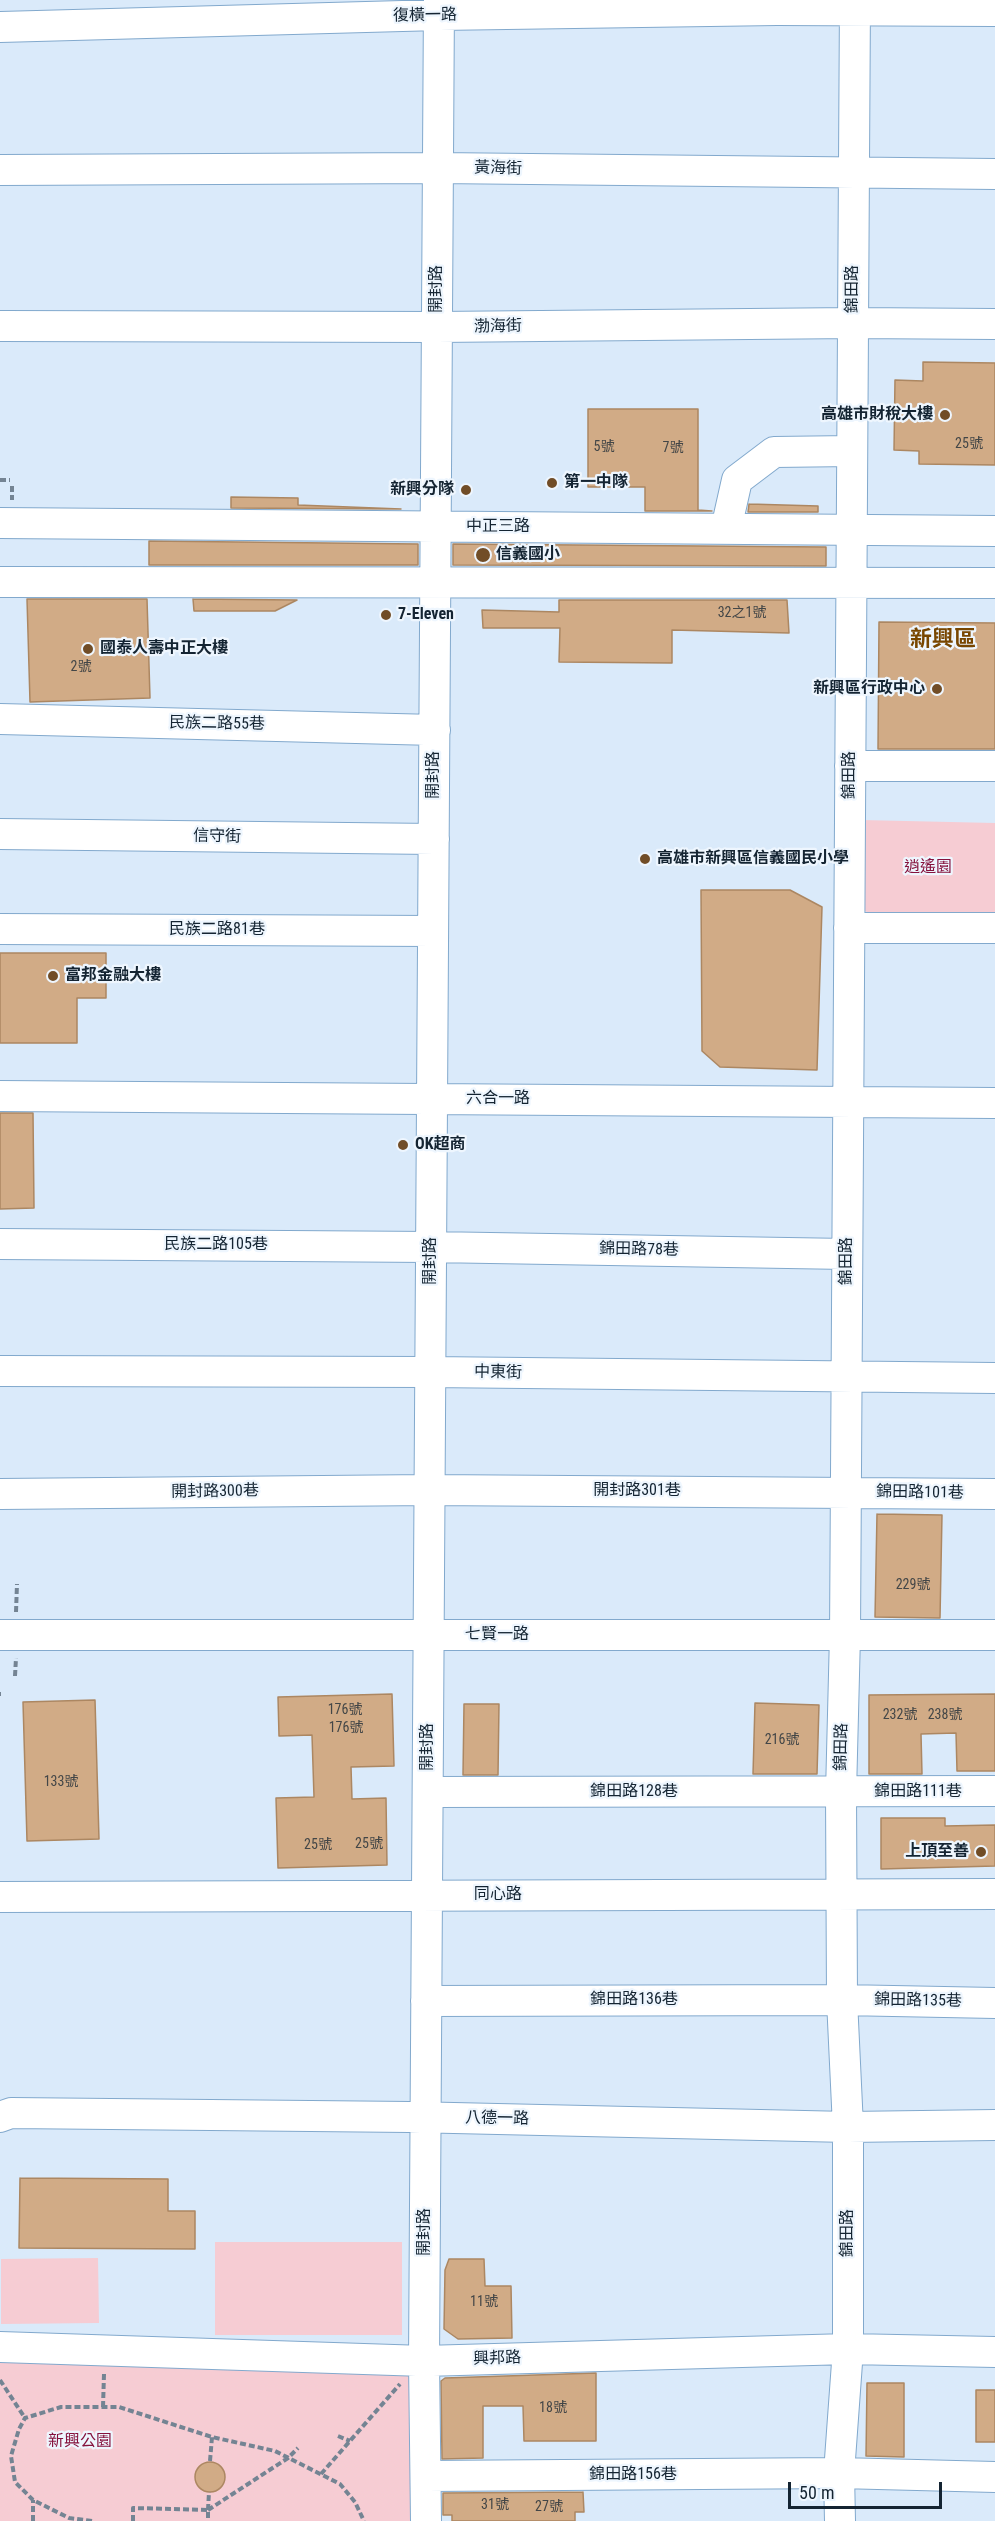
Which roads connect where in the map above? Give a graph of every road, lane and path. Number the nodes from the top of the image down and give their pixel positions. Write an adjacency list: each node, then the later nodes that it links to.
1 (855, 4): 2 (street, 復橫一路); 3 (street, 復橫一路); 7 (street, 錦田路)
2 (439, 8): 4 (street, 復橫一路); 5 (street, 開封路)
3 (995, 11)
4 (0, 27)
5 (438, 168): 6 (street, 黃海街); 7 (street, 黃海街); 12 (street, 開封路)
6 (0, 171)
7 (854, 174): 8 (street, 黃海街); 9 (street, 錦田路)
8 (995, 174)
9 (853, 323): 10 (street, 渤海街); 12 (street, 渤海街); 13 (street, 錦田路)
10 (995, 324)
11 (0, 326): 12 (street, 渤海街)
12 (437, 327): 17 (street, 開封路)
13 (852, 451): 18 (street); 19 (street, 錦田路)
14 (0, 480): 15 (path)
15 (10, 480)
16 (0, 523): 17 (street, 中正三路)
17 (436, 526): 18 (street, 中正三路); 22 (street, 開封路)
18 (726, 529): 19 (street, 中正三路)
19 (852, 530): 20 (street, 中正三路); 24 (street, 錦田路)
20 (995, 531)
21 (0, 582): 22 (street)
22 (435, 583): 24 (street); 26 (street, 開封路)
23 (995, 583): 24 (street)
24 (851, 584): 27 (street, 錦田路)
25 (0, 719): 26 (street, 民族二路55巷)
26 (435, 729): 30 (street, 開封路)
27 (850, 766): 28 (street); 31 (street, 錦田路)
28 (995, 766)
29 (0, 834): 30 (street, 信守街)
30 (434, 839): 34 (street, 開封路)
31 (849, 928): 32 (street); 37 (street, 錦田路)
32 (995, 928)
33 (0, 929): 34 (street, 民族二路81巷)
34 (433, 931): 36 (street, 開封路)
35 (0, 1096): 36 (street, 六合一路)
36 (432, 1098): 37 (street, 六合一路); 40 (street, 開封路)
37 (848, 1102): 38 (street, 六合一路); 41 (street, 錦田路)
38 (995, 1103)
39 (0, 1244): 40 (street, 民族二路105巷)
40 (431, 1247): 41 (street, 錦田路78巷); 43 (street, 開封路)
41 (847, 1254): 44 (street, 錦田路)
42 (0, 1371): 43 (street, 中東街)
43 (430, 1372): 44 (street, 中東街); 46 (street, 開封路)
44 (846, 1378): 45 (street, 中東街); 47 (street, 錦田路)
45 (995, 1378)
46 (429, 1490): 47 (street, 開封路301巷); 48 (street, 開封路300巷); 51 (street, 開封路)
47 (845, 1492): 49 (street, 錦田路101巷); 52 (street, 錦田路)
48 (0, 1494)
49 (995, 1494)
50 (0, 1635): 51 (street, 七賢一路)
51 (428, 1635): 52 (street, 七賢一路); 55 (street, 開封路)
52 (845, 1635): 53 (street, 七賢一路); 56 (street, 錦田路)
53 (995, 1635)
54 (995, 1791): 56 (street, 錦田路111巷)
55 (428, 1792): 56 (street, 錦田路128巷); 59 (street, 開封路)
56 (841, 1792): 58 (street, 錦田路)
57 (995, 1893): 58 (street, 同心路)
58 (841, 1894): 59 (street, 同心路); 61 (street, 錦田路)
59 (427, 1895): 60 (street, 同心路); 62 (street, 開封路)
60 (0, 1897)
61 (842, 2000): 62 (street, 錦田路136巷); 63 (street, 錦田路135巷); 67 (street, 錦田路)
62 (426, 2001): 65 (street, 開封路)
63 (995, 2002)
64 (0, 2116): 65 (street, 八德一路)
65 (426, 2118): 67 (street, 八德一路); 71 (street, 開封路)
66 (995, 2125): 67 (street, 八德一路)
67 (848, 2127): 69 (street, 錦田路)
68 (0, 2347): 71 (street, 興邦路)
69 (848, 2349): 70 (street, 興邦路); 71 (street, 興邦路); 82 (street, 錦田路)
70 (995, 2352)
71 (414, 2370): 78 (path); 84 (street, 開封路)
72 (104, 2373): 74 (path)
73 (0, 2380): 75 (path)
74 (103, 2407): 75 (path); 77 (path)
75 (25, 2418): 87 (path)
76 (338, 2436): 78 (path)
77 (212, 2437): 80 (path); 81 (path)
78 (350, 2441): 83 (path)
79 (298, 2448): 80 (path)
80 (288, 2458): 83 (path); 88 (path)
81 (210, 2461)
82 (839, 2473): 84 (street, 錦田路156巷); 85 (street, 錦田路156巷); 95 (street, 錦田路)
83 (321, 2474): 93 (path)
84 (427, 2476): 94 (street, 開封路)
85 (995, 2477)
86 (209, 2492): 88 (path)
87 (33, 2500): 89 (path); 90 (path)
88 (208, 2510): 91 (path); 92 (path)
89 (33, 2521)
90 (92, 2521)
91 (133, 2521)
92 (208, 2521)
93 (363, 2521)
94 (426, 2521)
95 (840, 2521)

